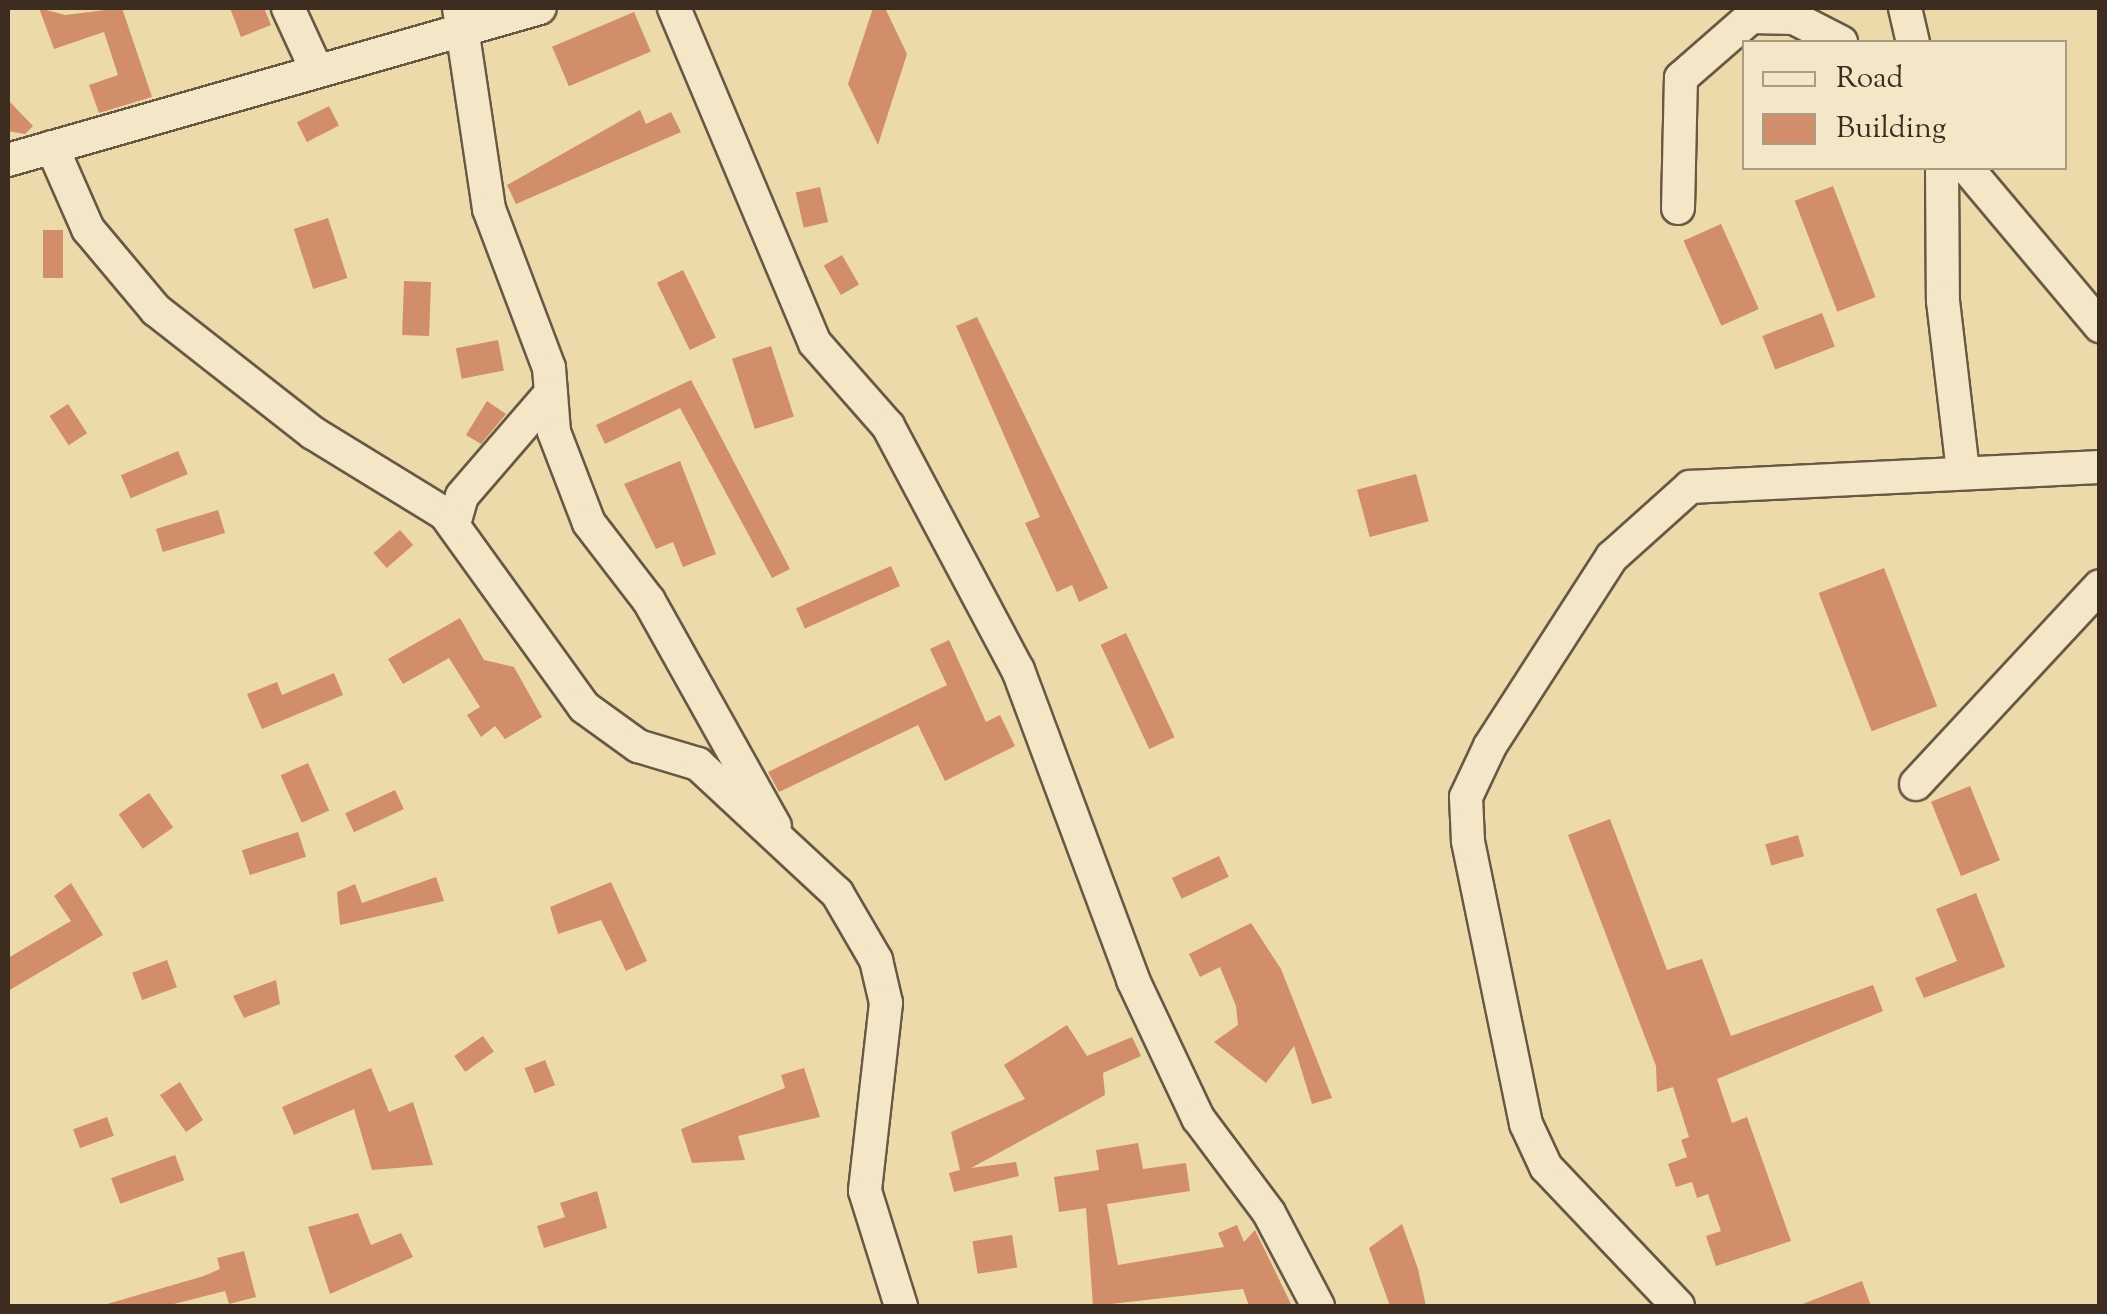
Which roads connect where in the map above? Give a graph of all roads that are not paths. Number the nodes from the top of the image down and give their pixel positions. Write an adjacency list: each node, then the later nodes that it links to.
1 (288, 8): 8 (street)
2 (540, 8): 5 (street)
3 (674, 8): 23 (street)
4 (1905, 8): 7 (street)
5 (462, 18): 8 (street); 15 (street)
6 (1837, 40): 13 (street)
7 (1913, 40)
8 (316, 69): 9 (street)
9 (52, 148): 10 (street); 18 (street)
10 (8, 160)
11 (1942, 170): 17 (street)
12 (1968, 170): 14 (street)
13 (1678, 208)
14 (2100, 326)
15 (550, 393): 18 (street); 21 (street)
16 (2100, 467): 17 (street)
17 (1962, 471): 24 (street)
18 (454, 524): 21 (street)
19 (2100, 586): 20 (street)
20 (1916, 784)
21 (776, 835): 22 (street)
22 (901, 1306)
23 (1318, 1306)
24 (1678, 1306)

